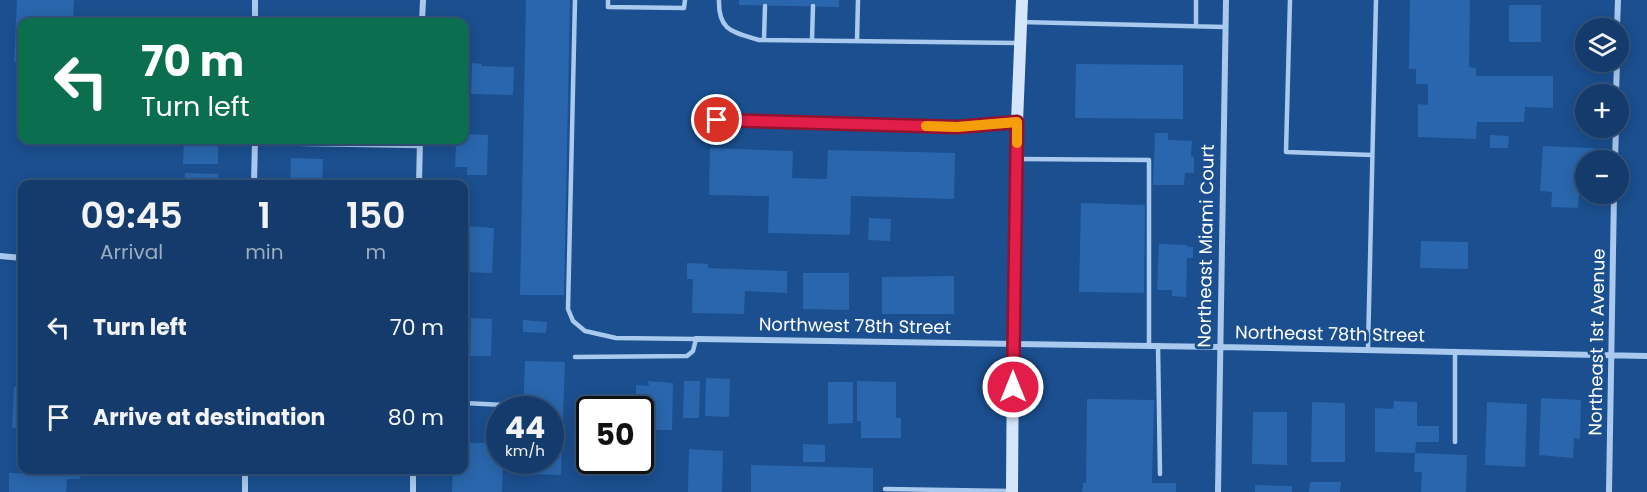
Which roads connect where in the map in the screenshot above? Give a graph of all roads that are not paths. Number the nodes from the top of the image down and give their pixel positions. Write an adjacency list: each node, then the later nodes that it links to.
1 (255, 0): 16 (street)
2 (423, 0): 17 (street)
3 (575, 0): 37 (lane)
4 (608, 0): 5 (lane)
5 (685, 0)
6 (719, 0): 22 (lane)
7 (858, 0): 24 (lane)
8 (1022, 0): 19 (main road)
9 (1196, 0): 20 (lane)
10 (1226, 0): 21 (street, Northeast Miami Court)
11 (1290, 0): 30 (lane)
12 (1376, 0): 30 (lane)
13 (1618, 0): 18 (street)
14 (765, 6): 22 (lane)
15 (813, 6): 23 (lane)
16 (255, 18)
17 (422, 18)
18 (1617, 18)
19 (1021, 22): 20 (lane); 25 (main road)
20 (1196, 26): 21 (lane)
21 (1225, 27): 41 (street, Northeast Miami Court)
22 (764, 40): 23 (lane)
23 (812, 40): 24 (lane)
24 (857, 41): 25 (lane)
25 (1020, 43): 27 (main road)
26 (693, 120): 27 (lane)
27 (1017, 122): 31 (main road)
28 (255, 144): 32 (street)
29 (420, 144): 33 (street)
30 (1372, 155): 42 (lane)
31 (1016, 159): 38 (main road); 39 (lane)
32 (254, 180)
33 (419, 180)
34 (1614, 204): 44 (street, Northeast 1st Avenue)
35 (0, 256): 36 (street)
36 (18, 258)
37 (696, 339): 38 (street, Northwest 78th Street); 46 (lane)
38 (1013, 343): 39 (street, Northeast 78th Street); 56 (main road)
39 (1149, 345): 40 (street, Northeast 78th Street)
40 (1158, 345): 41 (street, Northeast 78th Street); 52 (lane)
41 (1219, 346): 42 (street, Northeast 78th Street); 57 (street, Northeast Miami Court)
42 (1368, 349): 43 (street, Northeast 78th Street)
43 (1455, 351): 44 (street, Northeast 78th Street); 49 (lane)
44 (1611, 356): 45 (street, Northeast 78th Street); 58 (street, Northeast 1st Avenue)
45 (1647, 356)
46 (574, 357)
47 (468, 403): 48 (lane)
48 (486, 404)
49 (1455, 442)
50 (245, 474): 54 (street)
51 (413, 474): 55 (street)
52 (1160, 474)
53 (885, 489): 56 (lane)
54 (245, 492)
55 (413, 492)
56 (1012, 492)
57 (1218, 492)
58 (1609, 492)

